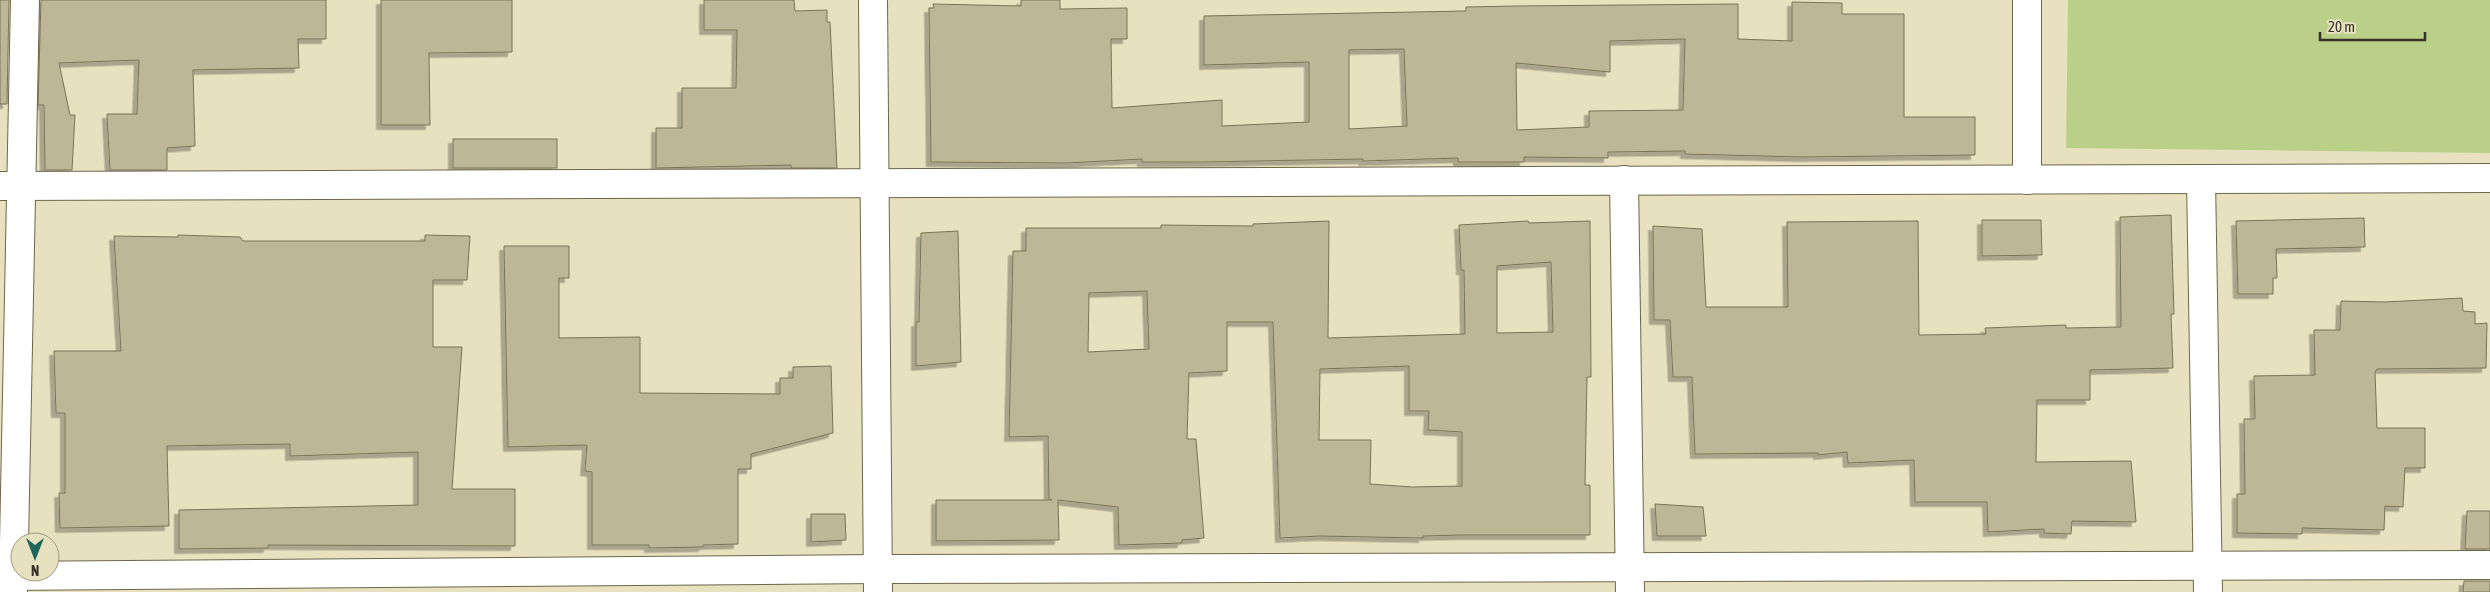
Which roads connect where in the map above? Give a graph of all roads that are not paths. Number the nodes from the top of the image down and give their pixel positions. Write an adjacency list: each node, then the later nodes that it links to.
1 (25, 0): 9 (street)
2 (873, 0): 8 (street)
3 (2027, 0): 7 (street)
4 (2490, 178): 5 (street)
5 (2201, 179): 7 (street); 12 (street)
6 (1624, 180): 7 (street); 8 (street); 11 (street)
7 (2027, 180)
8 (875, 182): 9 (street); 13 (street)
9 (11, 185): 14 (street)
10 (2490, 565): 12 (street)
11 (1630, 579): 12 (street); 13 (street)
12 (2208, 579)
13 (878, 580): 14 (street)
14 (9, 581)

